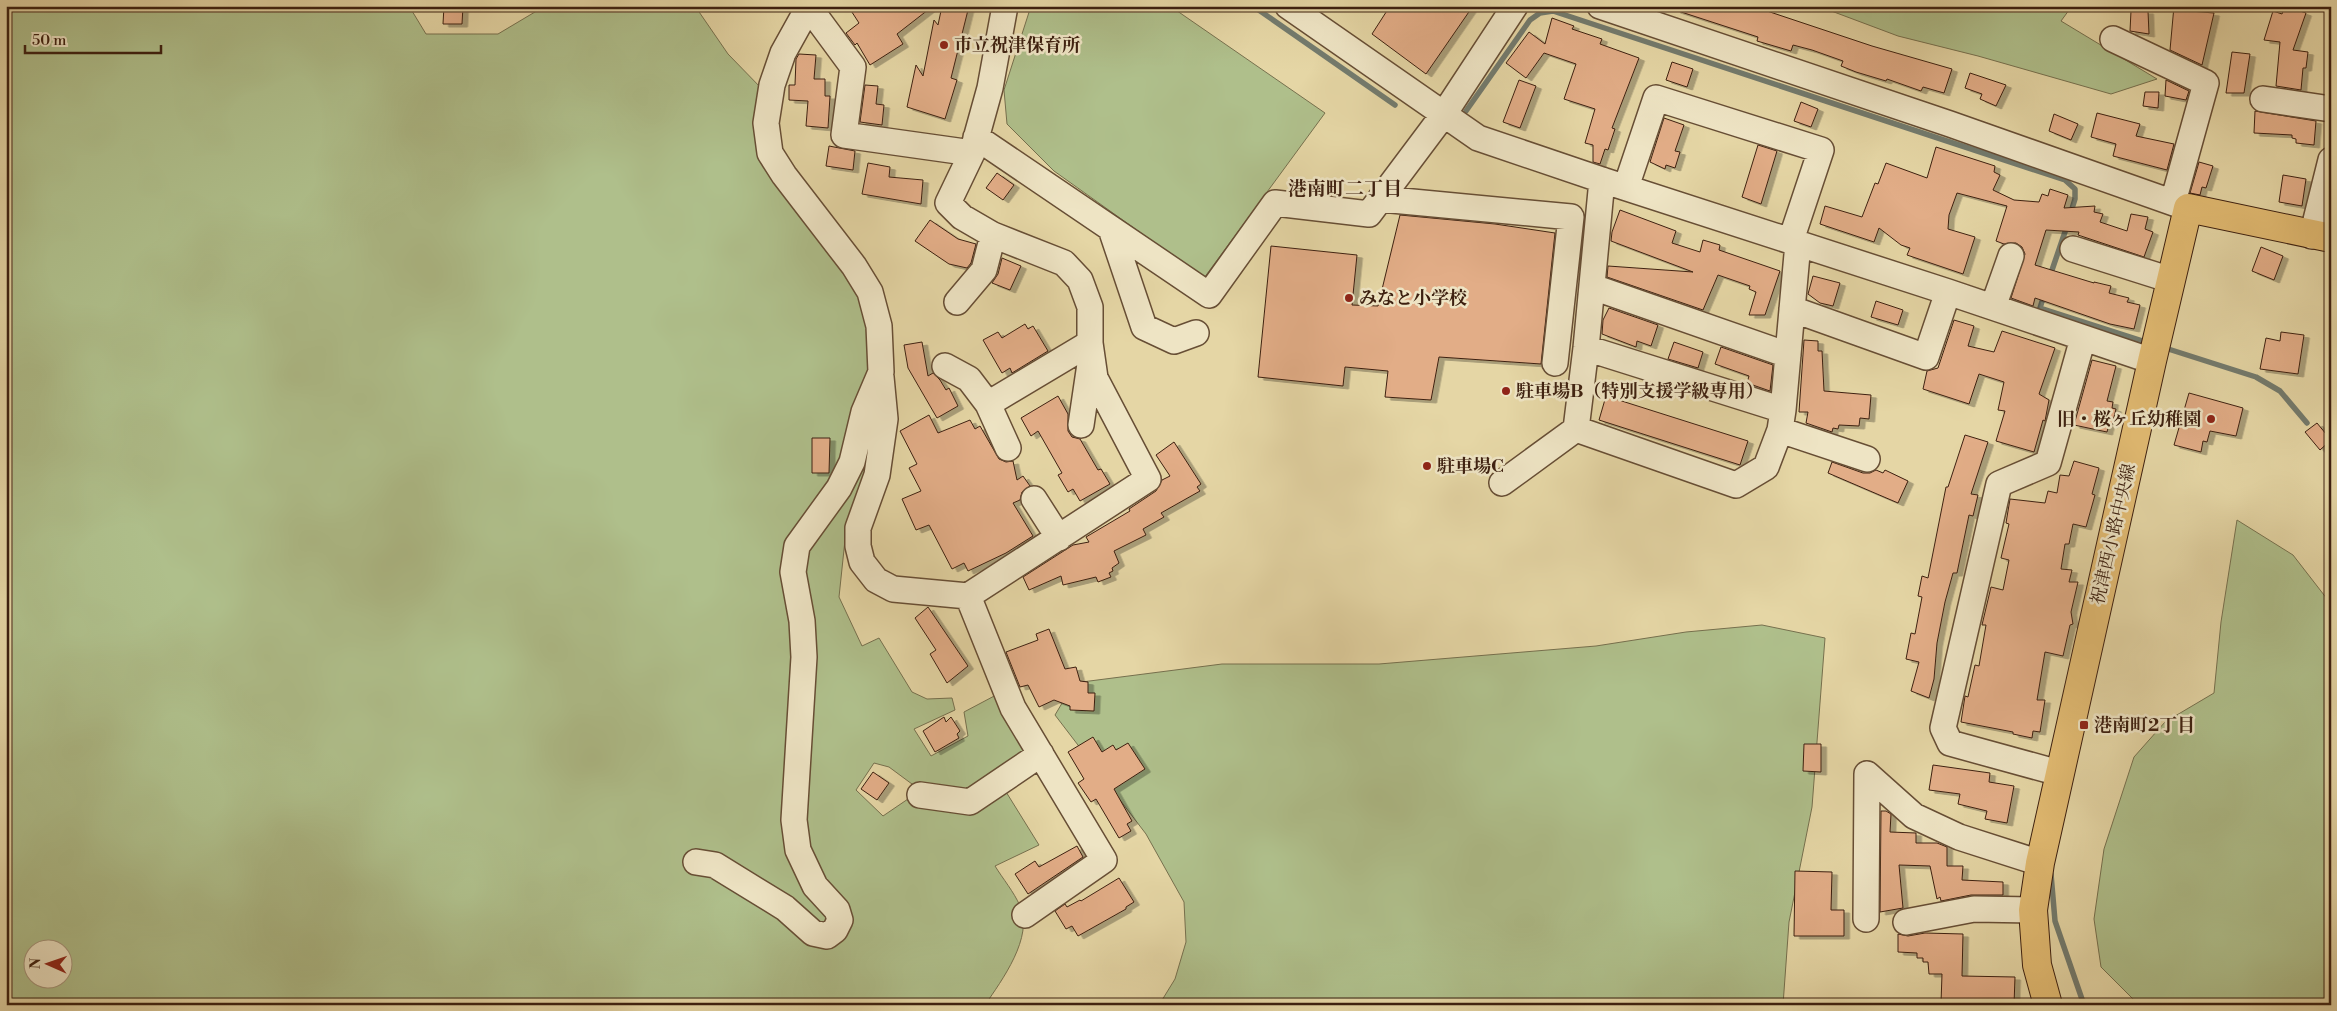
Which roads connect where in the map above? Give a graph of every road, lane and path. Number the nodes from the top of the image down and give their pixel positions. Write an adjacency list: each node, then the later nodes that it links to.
1 (1005, 6): 10 (street)
2 (1288, 6): 9 (street)
3 (1516, 6): 9 (street)
4 (1600, 6): 15 (street)
5 (806, 10): 10 (street); 36 (street)
6 (2113, 39): 15 (street)
7 (2264, 99): 8 (street)
8 (2331, 109)
9 (1444, 114): 12 (street); 14 (street)
10 (974, 145): 16 (street); 17 (street)
11 (2331, 160): 18 (street)
12 (1602, 180): 13 (street); 23 (street)
13 (1626, 187): 19 (street); 19 (street)
14 (1381, 199): 16 (street); 34 (street)
15 (2180, 205): 18 (main road); 22 (main road, 祝津西小路中央線)
16 (1111, 229): 28 (street)
17 (993, 235): 25 (street); 31 (street)
18 (2321, 237)
19 (1795, 242): 24 (street); 27 (street)
20 (2073, 248): 22 (street)
21 (2011, 256): 26 (street)
22 (2170, 280): 33 (main road, 祝津西小路中央線)
23 (1593, 287): 30 (street); 32 (street)
24 (1948, 292): 26 (street); 27 (street)
25 (957, 302)
26 (1993, 307): 29 (street)
27 (1792, 309): 32 (street)
28 (1196, 333)
29 (2083, 338): 33 (street); 48 (street)
30 (1586, 348): 38 (street); 40 (street)
31 (1091, 351): 37 (street); 39 (street); 45 (street)
32 (1788, 355): 38 (street)
33 (2152, 361): 48 (main road, 祝津西小路中央線)
34 (1555, 363)
35 (946, 366): 37 (street)
36 (880, 372): 46 (street); 50 (street)
37 (988, 404): 41 (street)
38 (1781, 420): 40 (street); 42 (street)
39 (1081, 426)
40 (1576, 429): 43 (street)
41 (1008, 448)
42 (1867, 459)
43 (1502, 483)
44 (1034, 499): 45 (street)
45 (1059, 538): 46 (street)
46 (968, 596): 47 (street)
47 (1040, 754): 49 (street); 53 (street)
48 (2059, 774): 51 (main road, 祝津西小路中央線)
49 (920, 795)
50 (696, 862)
51 (2040, 863): 52 (main road, 祝津西小路中央線); 54 (street)
52 (2033, 910): 55 (street); 56 (main road, 祝津西小路中央線)
53 (1025, 915)
54 (1866, 920)
55 (1906, 922)
56 (2048, 1005)

